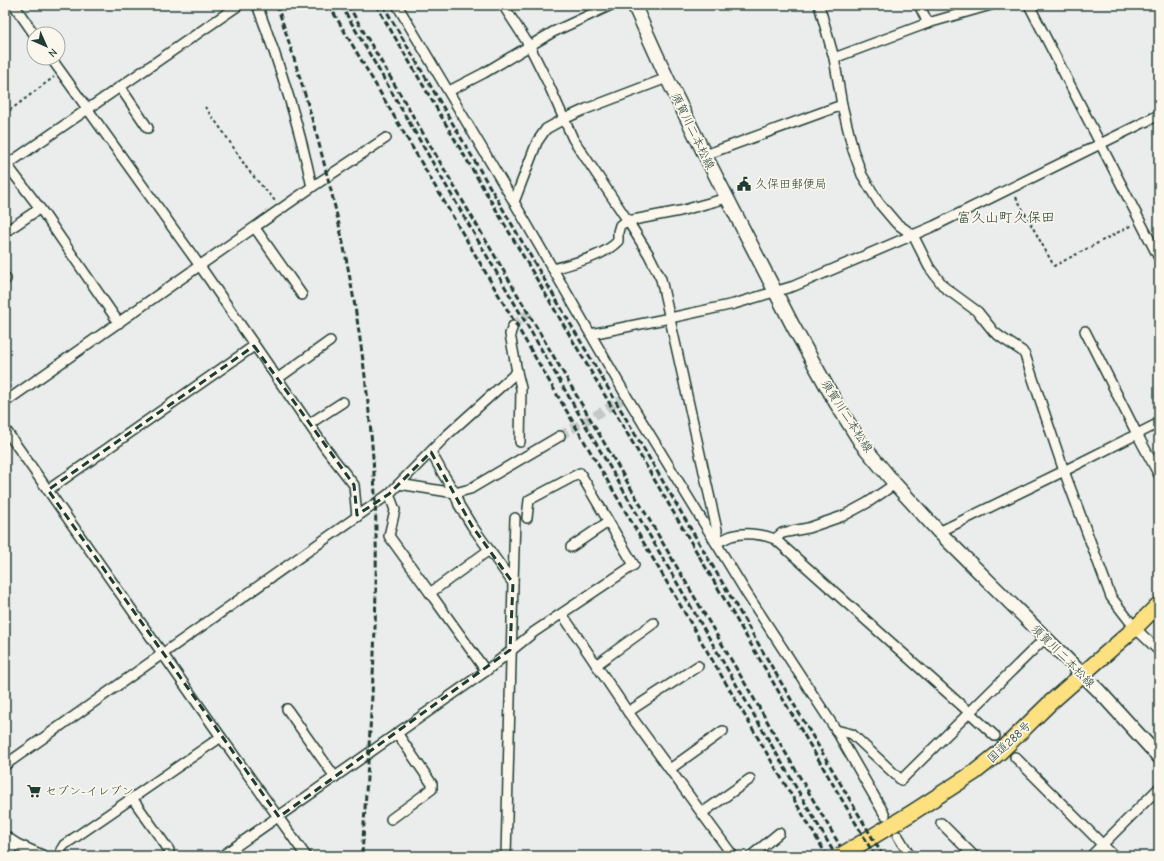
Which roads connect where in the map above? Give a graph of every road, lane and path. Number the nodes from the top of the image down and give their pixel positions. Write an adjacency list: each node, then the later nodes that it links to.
1 (14, 5): 13 (street)
2 (239, 5): 19 (street)
3 (258, 5): 32 (street)
4 (397, 5): 20 (street)
5 (503, 5): 14 (street)
6 (611, 5): 14 (street)
7 (634, 5): 18 (main road, 須賀川二本松線)
8 (819, 5): 15 (street)
9 (919, 5): 12 (street)
10 (991, 5): 12 (street)
11 (1029, 5): 29 (street)
12 (928, 23): 15 (street)
13 (28, 26)
14 (529, 45): 20 (street); 26 (street)
15 (834, 58): 21 (street)
16 (57, 66): 17 (street)
17 (61, 72): 23 (street); 24 (path)
18 (667, 78): 26 (street); 30 (main road, 須賀川二本松線)
19 (120, 87): 23 (street); 27 (street)
20 (449, 91): 35 (street)
21 (842, 105): 30 (street); 42 (street)
22 (205, 107): 36 (path)
23 (88, 108): 31 (street); 44 (street)
24 (5, 114)
25 (1159, 115): 29 (street)
26 (564, 119): 35 (street); 38 (street)
27 (148, 128)
28 (386, 138): 32 (street)
29 (1101, 144): 33 (street); 39 (street)
30 (705, 155): 34 (main road, 須賀川二本松線)
31 (6, 166): 37 (street)
32 (312, 187): 36 (street)
33 (1011, 189): 39 (path); 42 (street)
34 (727, 198): 38 (street); 46 (main road, 須賀川二本松線)
35 (514, 202): 45 (street)
36 (282, 208): 40 (street)
37 (39, 209): 41 (street); 49 (street)
38 (628, 221): 45 (street); 48 (street)
39 (1140, 221): 43 (street)
40 (255, 228): 44 (street); 47 (street)
41 (5, 232)
42 (913, 235): 46 (street); 66 (street)
43 (1159, 258)
44 (200, 266): 49 (street); 54 (street)
45 (553, 269): 52 (street)
46 (776, 292): 48 (street); 69 (main road, 須賀川二本松線)
47 (302, 296)
48 (670, 318): 52 (street); 79 (street)
49 (119, 323): 57 (street)
50 (513, 326): 55 (street)
51 (1085, 331): 62 (street)
52 (591, 334): 79 (street)
53 (330, 342): 56 (street)
54 (254, 346): 56 (street); 70 (street)
55 (517, 372): 64 (street); 65 (street)
56 (277, 379): 60 (street)
57 (5, 402)
58 (343, 402): 60 (street)
59 (1159, 423): 62 (street)
60 (309, 424): 73 (street)
61 (5, 429): 70 (street)
62 (1137, 434): 66 (street); 67 (street)
63 (560, 436): 71 (street)
64 (520, 442)
65 (431, 452): 68 (street); 71 (street)
66 (1064, 471): 77 (street); 87 (street)
67 (1159, 475)
68 (399, 484): 71 (street); 72 (street)
69 (895, 484): 77 (main road, 須賀川二本松線); 78 (street)
70 (48, 490): 91 (street)
71 (455, 493): 81 (street)
72 (389, 494): 73 (street); 83 (street)
73 (357, 517): 91 (street)
74 (515, 518): 82 (street)
75 (527, 518): 76 (street)
76 (608, 522): 80 (street); 85 (street)
77 (939, 532): 88 (main road, 須賀川二本松線)
78 (775, 539): 79 (street); 98 (street)
79 (716, 544): 99 (street)
80 (571, 547)
81 (489, 550): 82 (street); 83 (street)
82 (513, 583): 89 (street)
83 (430, 593): 94 (street)
84 (1159, 604): 87 (highway, 国道288号)
85 (562, 614): 89 (street); 92 (street)
86 (654, 624): 92 (street)
87 (1135, 628): 90 (street); 95 (highway, 国道288号)
88 (1045, 638): 95 (main road, 須賀川二本松線); 98 (street)
89 (510, 650): 94 (street); 127 (street)
90 (1159, 651)
91 (162, 654): 103 (street); 106 (street)
92 (596, 665): 97 (street)
93 (698, 666): 97 (street)
94 (486, 670): 101 (street)
95 (1082, 675): 105 (main road, 須賀川二本松線); 130 (highway, 国道288号, bridge)
96 (287, 709): 108 (street)
97 (628, 712): 107 (street)
98 (970, 713): 99 (street); 102 (street)
99 (836, 730): 113 (street)
100 (723, 731): 107 (street)
101 (397, 733): 108 (street); 115 (street)
102 (995, 736)
103 (221, 737): 111 (street); 114 (street)
104 (1015, 757): 120 (street)
105 (1159, 757)
106 (5, 764)
107 (670, 769): 112 (street)
108 (335, 777): 114 (street)
109 (750, 779): 112 (street)
110 (1159, 788): 120 (street)
111 (132, 798): 121 (street); 122 (street)
112 (702, 813): 128 (street)
113 (885, 815)
114 (279, 817): 125 (street); 126 (street)
115 (391, 819)
116 (941, 823): 132 (street)
117 (779, 833): 129 (street)
118 (898, 836): 131 (street)
119 (12, 841): 123 (street); 124 (street)
120 (1102, 846): 133 (street); 134 (street)
121 (61, 850)
122 (169, 850)
123 (9, 856)
124 (42, 856)
125 (222, 856)
126 (306, 856)
127 (506, 856)
128 (733, 856)
129 (751, 856)
130 (840, 856)
131 (910, 856)
132 (974, 856)
133 (1091, 856)
134 (1114, 856)

